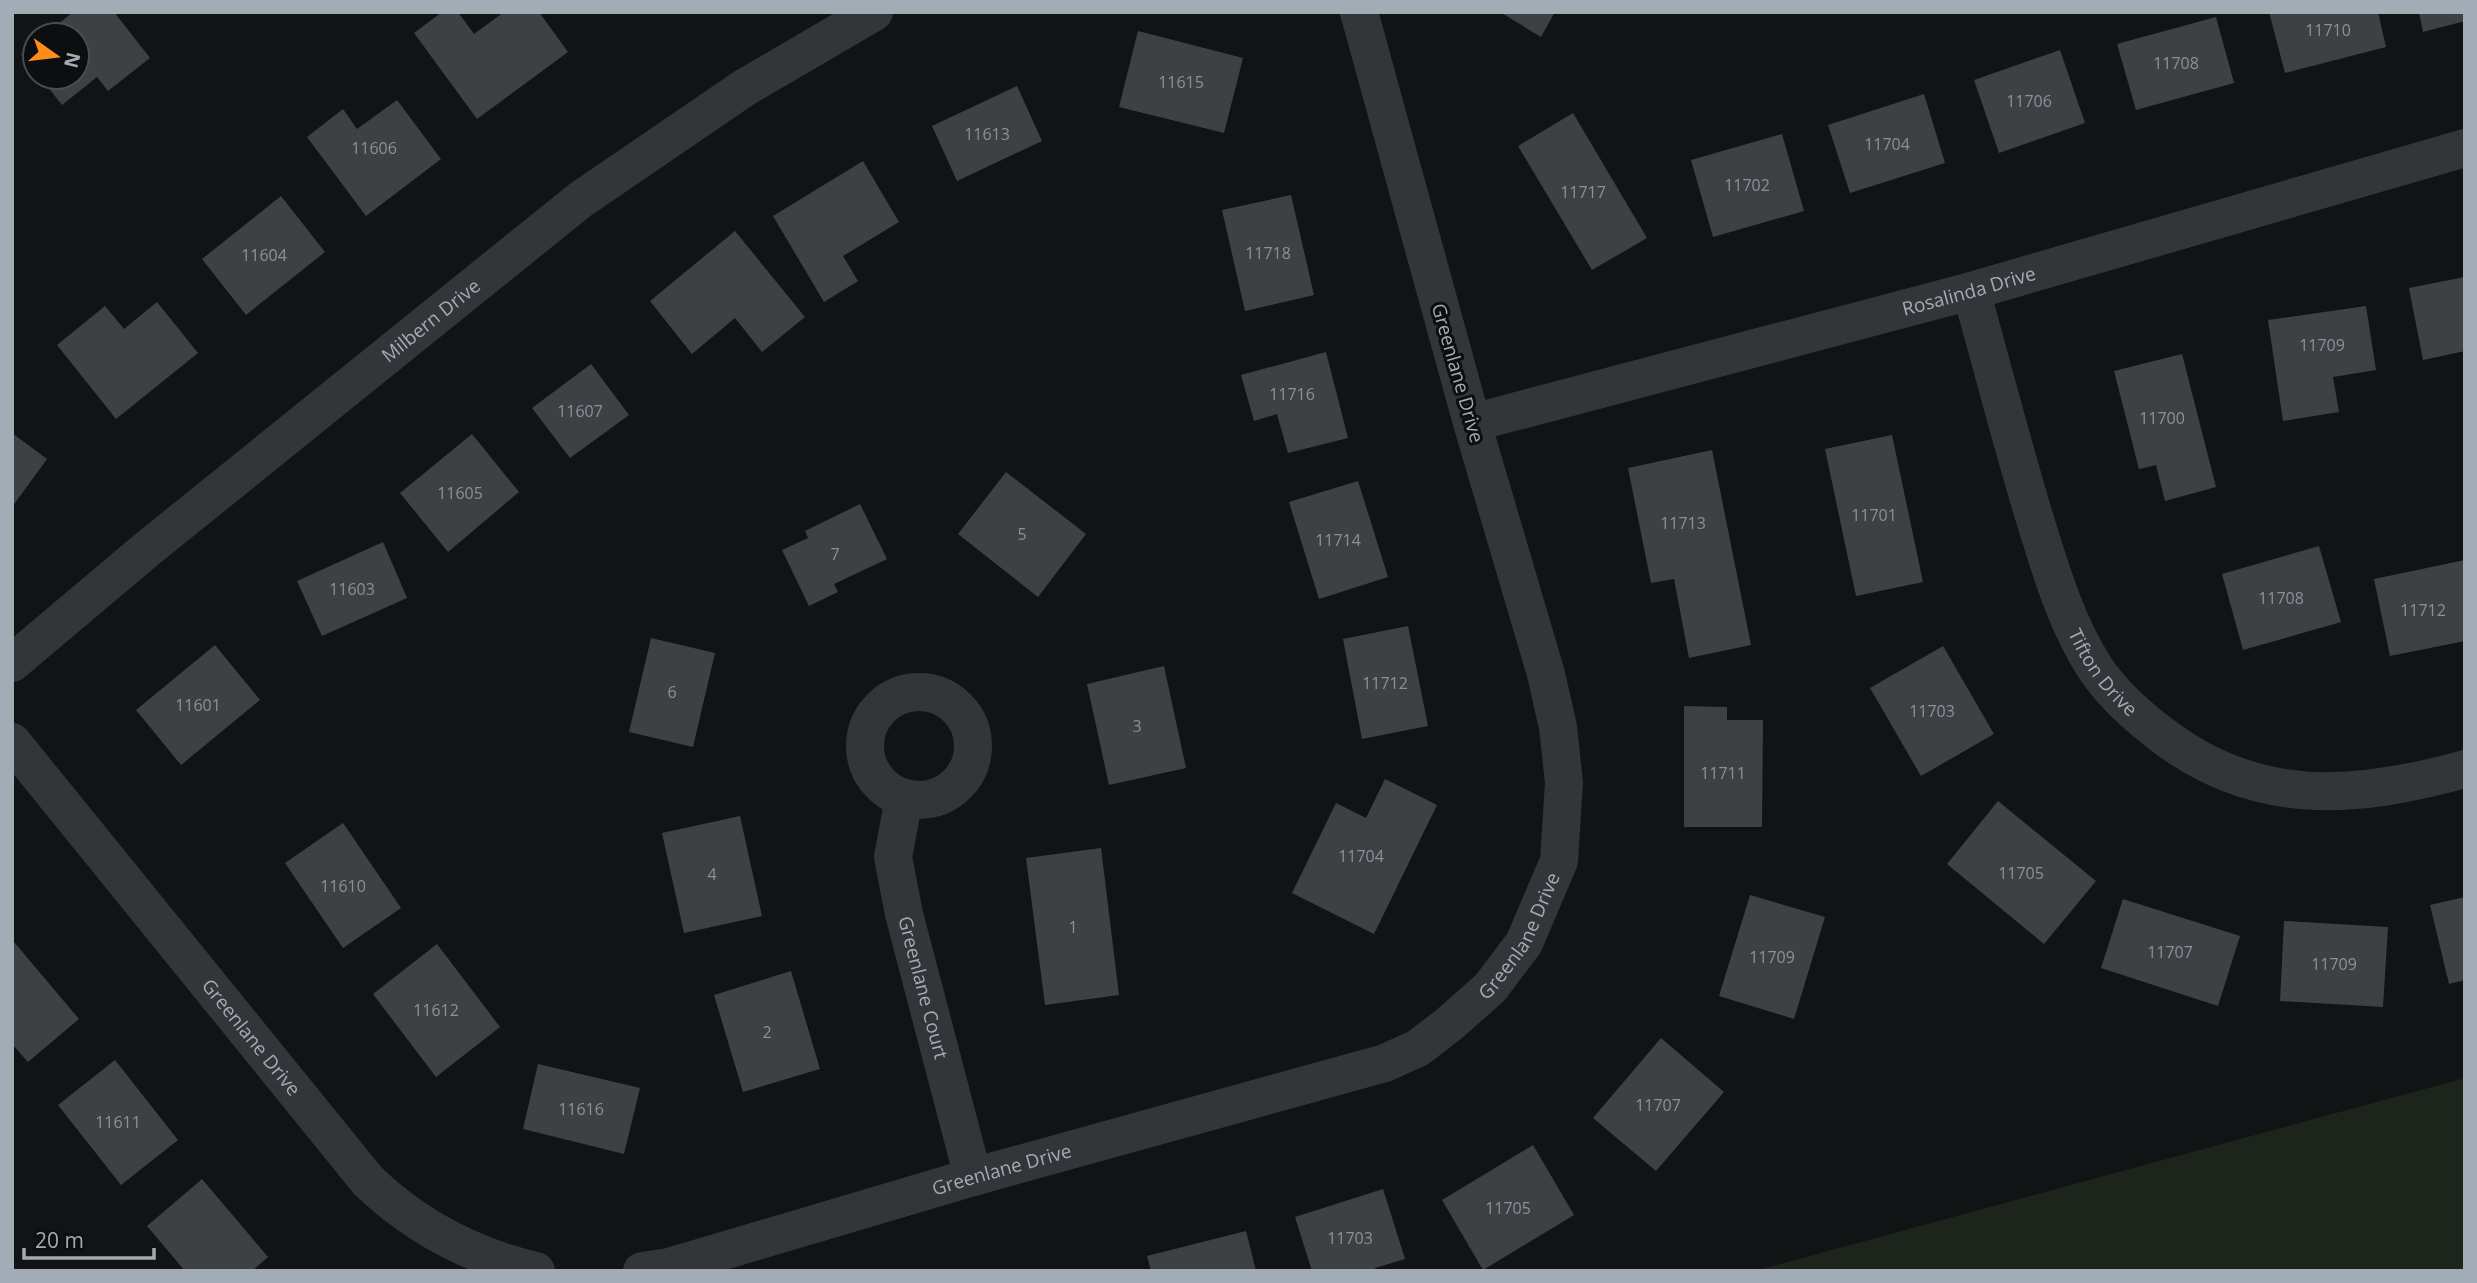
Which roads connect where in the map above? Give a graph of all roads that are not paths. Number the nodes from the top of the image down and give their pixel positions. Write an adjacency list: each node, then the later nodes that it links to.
1 (874, 12): 6 (street, Milbern Drive)
2 (1359, 12): 5 (street, Greenlane Drive)
3 (2465, 148): 4 (street, Rosalinda Drive)
4 (1971, 290): 5 (street, Rosalinda Drive); 8 (street, Tifton Drive)
5 (1472, 423): 10 (street, Greenlane Drive)
6 (12, 663)
7 (12, 742): 11 (street, Greenlane Drive)
8 (2465, 769)
9 (904, 798): 10 (street, Greenlane Court)
10 (973, 1177): 12 (street, Greenlane Drive)
11 (536, 1271)
12 (642, 1271)

